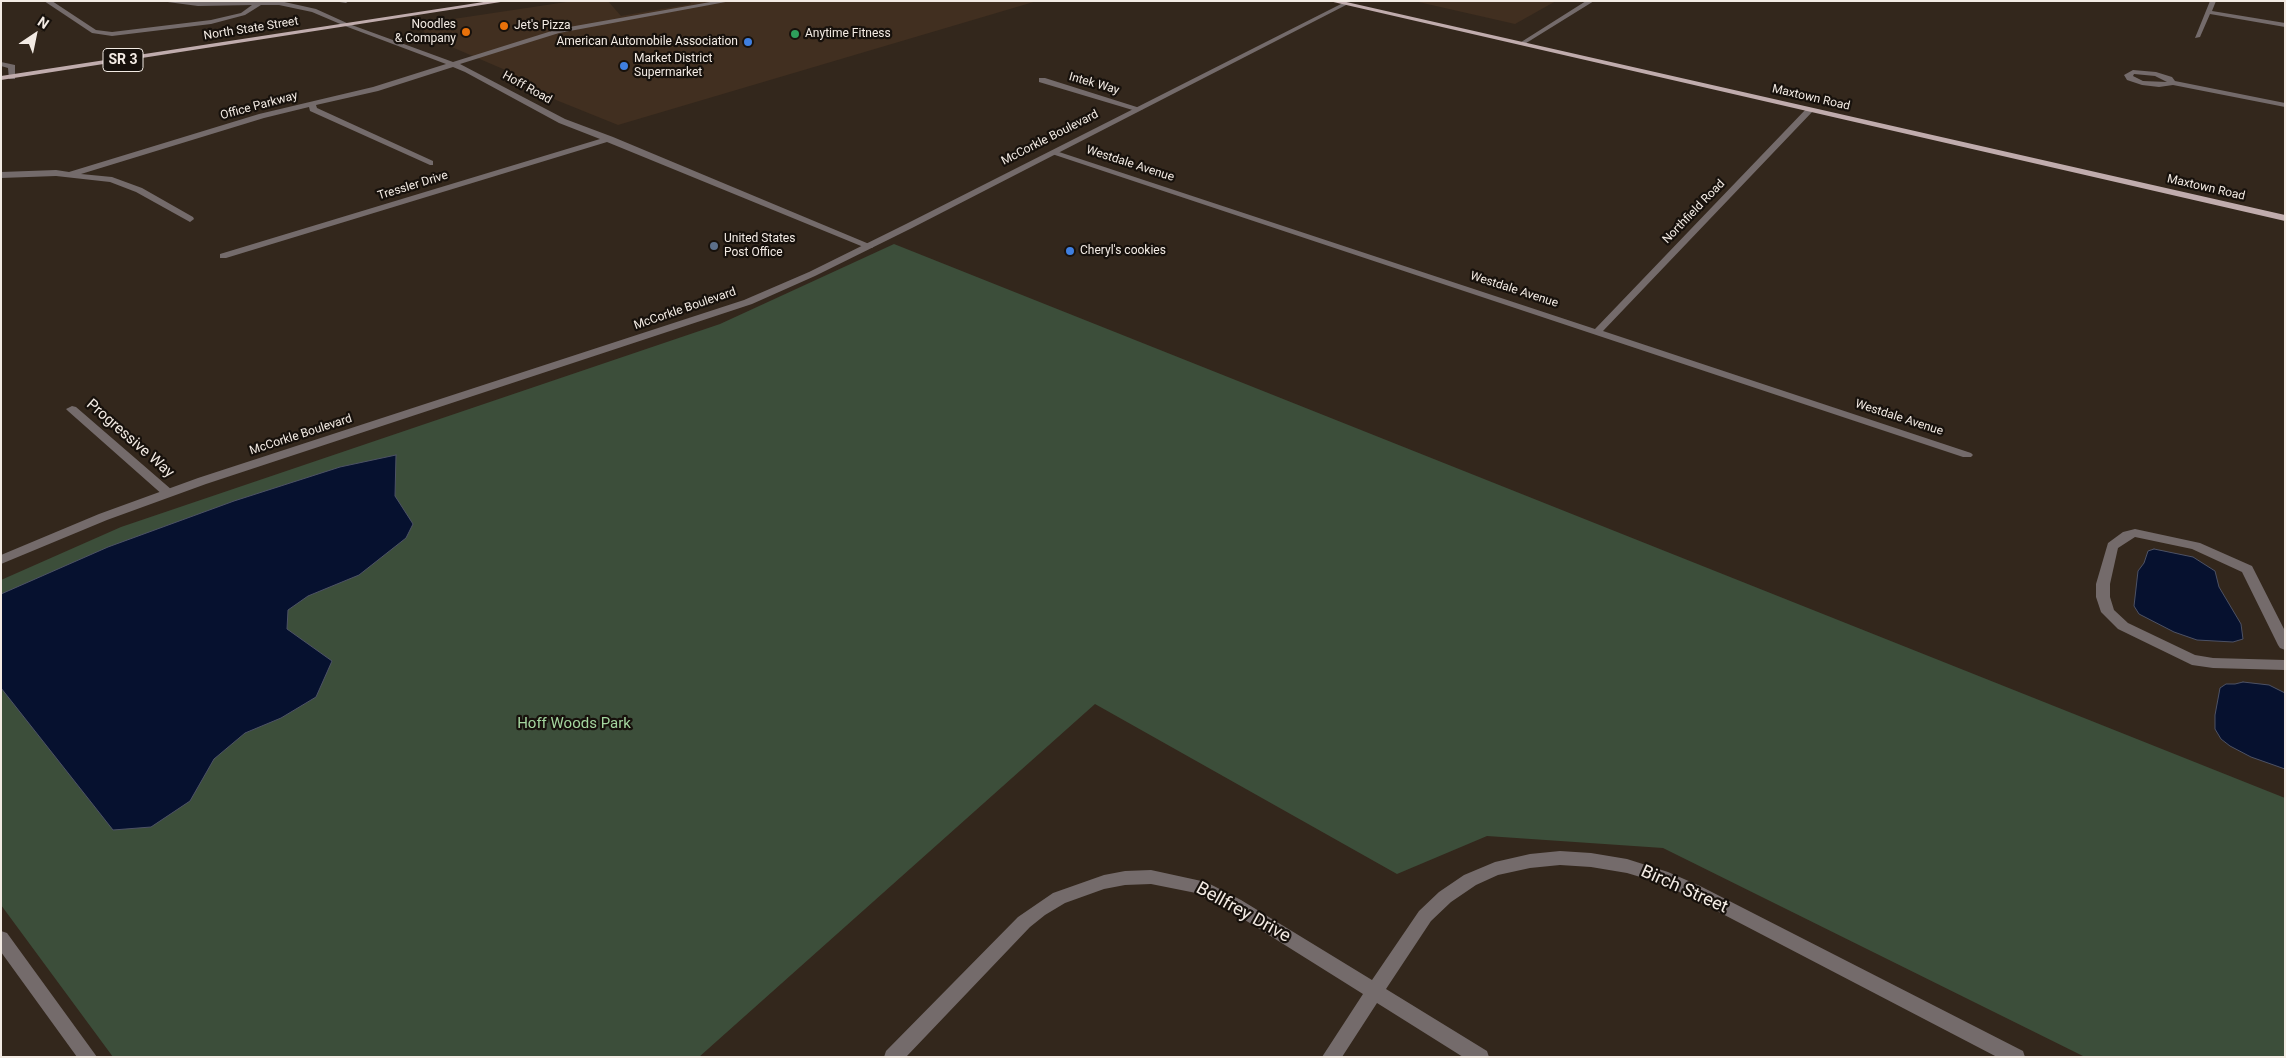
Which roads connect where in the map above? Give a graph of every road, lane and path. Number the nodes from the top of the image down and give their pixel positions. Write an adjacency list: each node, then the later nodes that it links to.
1 (47, 1): 10 (street)
2 (163, 1): 10 (street, Hoff Road)
3 (336, 1): 4 (street)
4 (346, 1)
5 (504, 1): 13 (main road, North State Street / SR 3)
6 (728, 1): 18 (street, Office Parkway)
7 (1332, 1): 11 (main road, Maxtown Road)
8 (1591, 1): 16 (street)
9 (2213, 1): 12 (street)
10 (262, 2): 13 (street, Hoff Road)
11 (1345, 4): 16 (main road, Maxtown Road); 25 (street, McCorkle Boulevard)
12 (2208, 12): 14 (street); 15 (street)
13 (347, 25): 18 (street, Hoff Road); 19 (main road, North State Street / SR 3)
14 (2285, 25)
15 (2197, 37)
16 (1521, 44): 26 (main road, Maxtown Road)
17 (1, 64): 19 (street)
18 (454, 64): 23 (street, Office Parkway); 27 (street, Hoff Road)
19 (12, 77): 20 (main road, North State Street / SR 3)
20 (1, 78)
21 (1042, 80): 25 (street, Intek Way)
22 (2173, 83): 22 (street); 24 (street)
23 (312, 104): 29 (street); 30 (street, Office Parkway)
24 (2285, 105)
25 (1139, 109): 28 (street, McCorkle Boulevard)
26 (1810, 110): 32 (main road, Maxtown Road); 36 (street, Northfield Road)
27 (610, 140): 34 (street, Hoff Road); 35 (street, Tressler Drive)
28 (1053, 153): 34 (street, McCorkle Boulevard); 36 (street, Westdale Avenue)
29 (430, 163)
30 (72, 174): 31 (street); 33 (street)
31 (1, 175)
32 (2285, 218)
33 (190, 219)
34 (869, 246): 39 (street, McCorkle Boulevard)
35 (224, 256)
36 (1597, 332): 38 (street, Westdale Avenue)
37 (72, 409): 39 (street, Progressive Way)
38 (1967, 455)
39 (168, 493): 40 (street, McCorkle Boulevard)
40 (1, 560)
41 (2285, 645): 42 (street)
42 (2285, 665)
43 (1, 938): 45 (street)
44 (1376, 992): 46 (street, Bellfrey Drive); 47 (street, Birch Street); 48 (street, Bellfrey Drive); 49 (street, Birch Street)
45 (88, 1057)
46 (894, 1057)
47 (1331, 1057)
48 (1480, 1057)
49 (2016, 1057)

